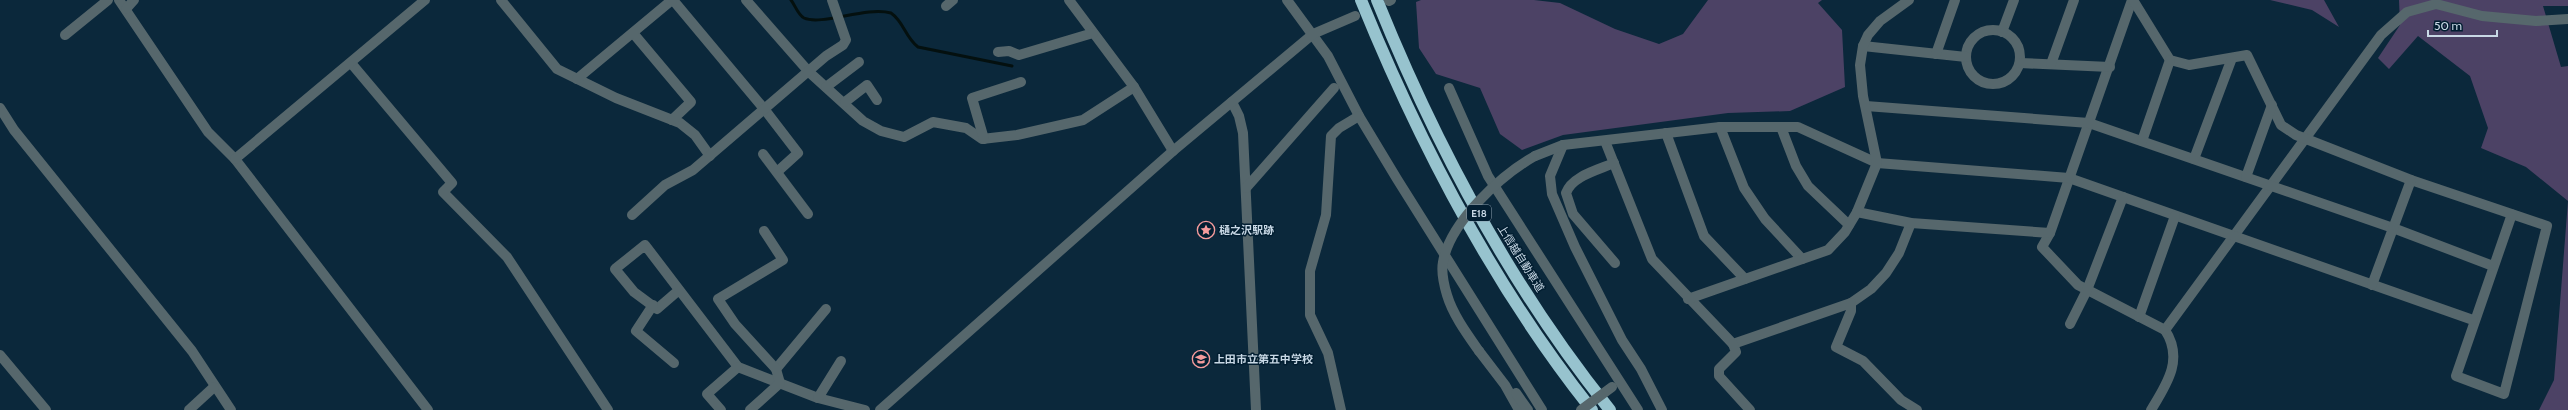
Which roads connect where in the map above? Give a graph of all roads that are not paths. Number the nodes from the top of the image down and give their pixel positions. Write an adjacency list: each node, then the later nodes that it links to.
1 (108, 0): 25 (street)
2 (119, 0): 18 (street)
3 (134, 0): 18 (street)
4 (501, 0): 38 (street)
5 (673, 0): 22 (street); 50 (street)
6 (746, 0): 37 (street)
7 (832, 0): 37 (street)
8 (1069, 0): 23 (street)
9 (1287, 0): 24 (street)
10 (1361, 0): 128 (highway, E18)
11 (1385, 0): 129 (highway, 上信越自動車道 / E18)
12 (1909, 0): 26 (street)
13 (1956, 0): 28 (street)
14 (2014, 0): 21 (street)
15 (2074, 0): 35 (street)
16 (2133, 0): 31 (street); 36 (street)
17 (419, 2): 33 (street)
18 (126, 9): 66 (street)
19 (1355, 16): 24 (street)
20 (2568, 19): 57 (street)
21 (2002, 32): 29 (street); 34 (street)
22 (633, 33): 38 (street); 52 (street)
23 (1093, 33): 27 (street); 41 (street)
24 (1313, 34): 46 (street); 51 (street)
25 (65, 35)
26 (1863, 46): 28 (street); 47 (street)
27 (998, 52)
28 (1936, 54): 29 (street)
29 (1966, 57): 34 (street)
30 (2232, 58): 31 (street); 48 (street); 65 (street)
31 (2170, 60): 60 (street)
32 (859, 62): 40 (street)
33 (351, 63): 66 (street); 117 (street)
34 (2020, 63): 35 (street)
35 (2051, 64): 36 (street)
36 (2110, 67): 53 (street)
37 (809, 72): 40 (street); 50 (street)
38 (577, 80): 52 (street)
39 (1021, 82): 58 (street)
40 (826, 87): 45 (street)
41 (1134, 87): 58 (street); 62 (street)
42 (1334, 88): 74 (street)
43 (1449, 88): 110 (street)
44 (877, 100): 45 (street)
45 (845, 102): 58 (street)
46 (1232, 102): 62 (street); 74 (street)
47 (1866, 106): 53 (street); 68 (street)
48 (2272, 106): 57 (street); 70 (street)
49 (0, 108): 111 (street)
50 (765, 110): 64 (street); 69 (street)
51 (1359, 116): 123 (street); 126 (street)
52 (672, 120): 64 (street)
53 (2089, 123): 60 (street); 71 (street)
54 (1720, 127): 55 (street); 56 (street); 87 (street)
55 (1781, 127): 68 (street); 82 (street)
56 (1666, 133): 59 (street); 90 (street)
57 (2305, 137): 72 (street); 73 (street)
58 (984, 139)
59 (1605, 141): 61 (street); 67 (street)
60 (2142, 141): 65 (street)
61 (1563, 145): 109 (street, bridge); 131 (street)
62 (1173, 150): 121 (street)
63 (763, 154): 69 (street)
64 (710, 156): 79 (street)
65 (2194, 159): 70 (street)
66 (235, 160): 116 (street)
67 (1614, 163): 88 (street); 94 (street)
68 (1877, 163): 71 (street); 76 (street)
69 (777, 172): 77 (street)
70 (2246, 177): 73 (street)
71 (2069, 178): 75 (street); 85 (street)
72 (2411, 180): 78 (street); 83 (street)
73 (2272, 187): 83 (street); 86 (street)
74 (1246, 188): 122 (street)
75 (2122, 197): 80 (street); 93 (street)
76 (1857, 212): 81 (street); 82 (street)
77 (808, 214)
78 (2512, 214): 89 (street); 99 (street)
79 (632, 215)
80 (2176, 216): 86 (street); 98 (street)
81 (1911, 223): 85 (street); 95 (street)
82 (1849, 225): 87 (street)
83 (2393, 228): 89 (street); 91 (street)
84 (764, 231): 107 (street)
85 (2050, 233): 93 (street)
86 (2233, 236): 91 (street); 101 (street)
87 (1802, 259): 90 (street)
88 (1615, 263)
89 (2493, 266): 99 (street)
90 (1745, 280): 94 (street)
91 (2372, 285): 99 (street)
92 (679, 290): 96 (street); 96 (street); 106 (street)
93 (2087, 290): 98 (street); 100 (street)
94 (1688, 299): 102 (street)
95 (1851, 303): 102 (street); 133 (street)
96 (653, 306): 105 (street)
97 (826, 309): 107 (street)
98 (2139, 317): 101 (street)
99 (2473, 320)
100 (2070, 324)
101 (2165, 330): 134 (street)
102 (1733, 344): 132 (street)
103 (1, 359): 113 (street)
104 (841, 361): 112 (street)
105 (674, 363)
106 (738, 366): 108 (street); 118 (street)
107 (776, 369): 108 (street)
108 (780, 384): 112 (street); 119 (street)
109 (1505, 384): 124 (street); 125 (street)
110 (1616, 384): 127 (street, bridge); 130 (street)
111 (214, 387): 114 (street); 115 (street)
112 (818, 398): 120 (street)
113 (46, 410)
114 (188, 410)
115 (231, 410)
116 (428, 410)
117 (608, 410)
118 (721, 410)
119 (750, 410)
120 (865, 410)
121 (880, 410)
122 (1256, 410)
123 (1341, 410)
124 (1519, 410)
125 (1528, 410)
126 (1542, 410)
127 (1581, 410)
128 (1592, 410)
129 (1610, 410)
130 (1638, 410)
131 (1662, 410)
132 (1750, 410)
133 (1917, 410)
134 (2151, 410)

